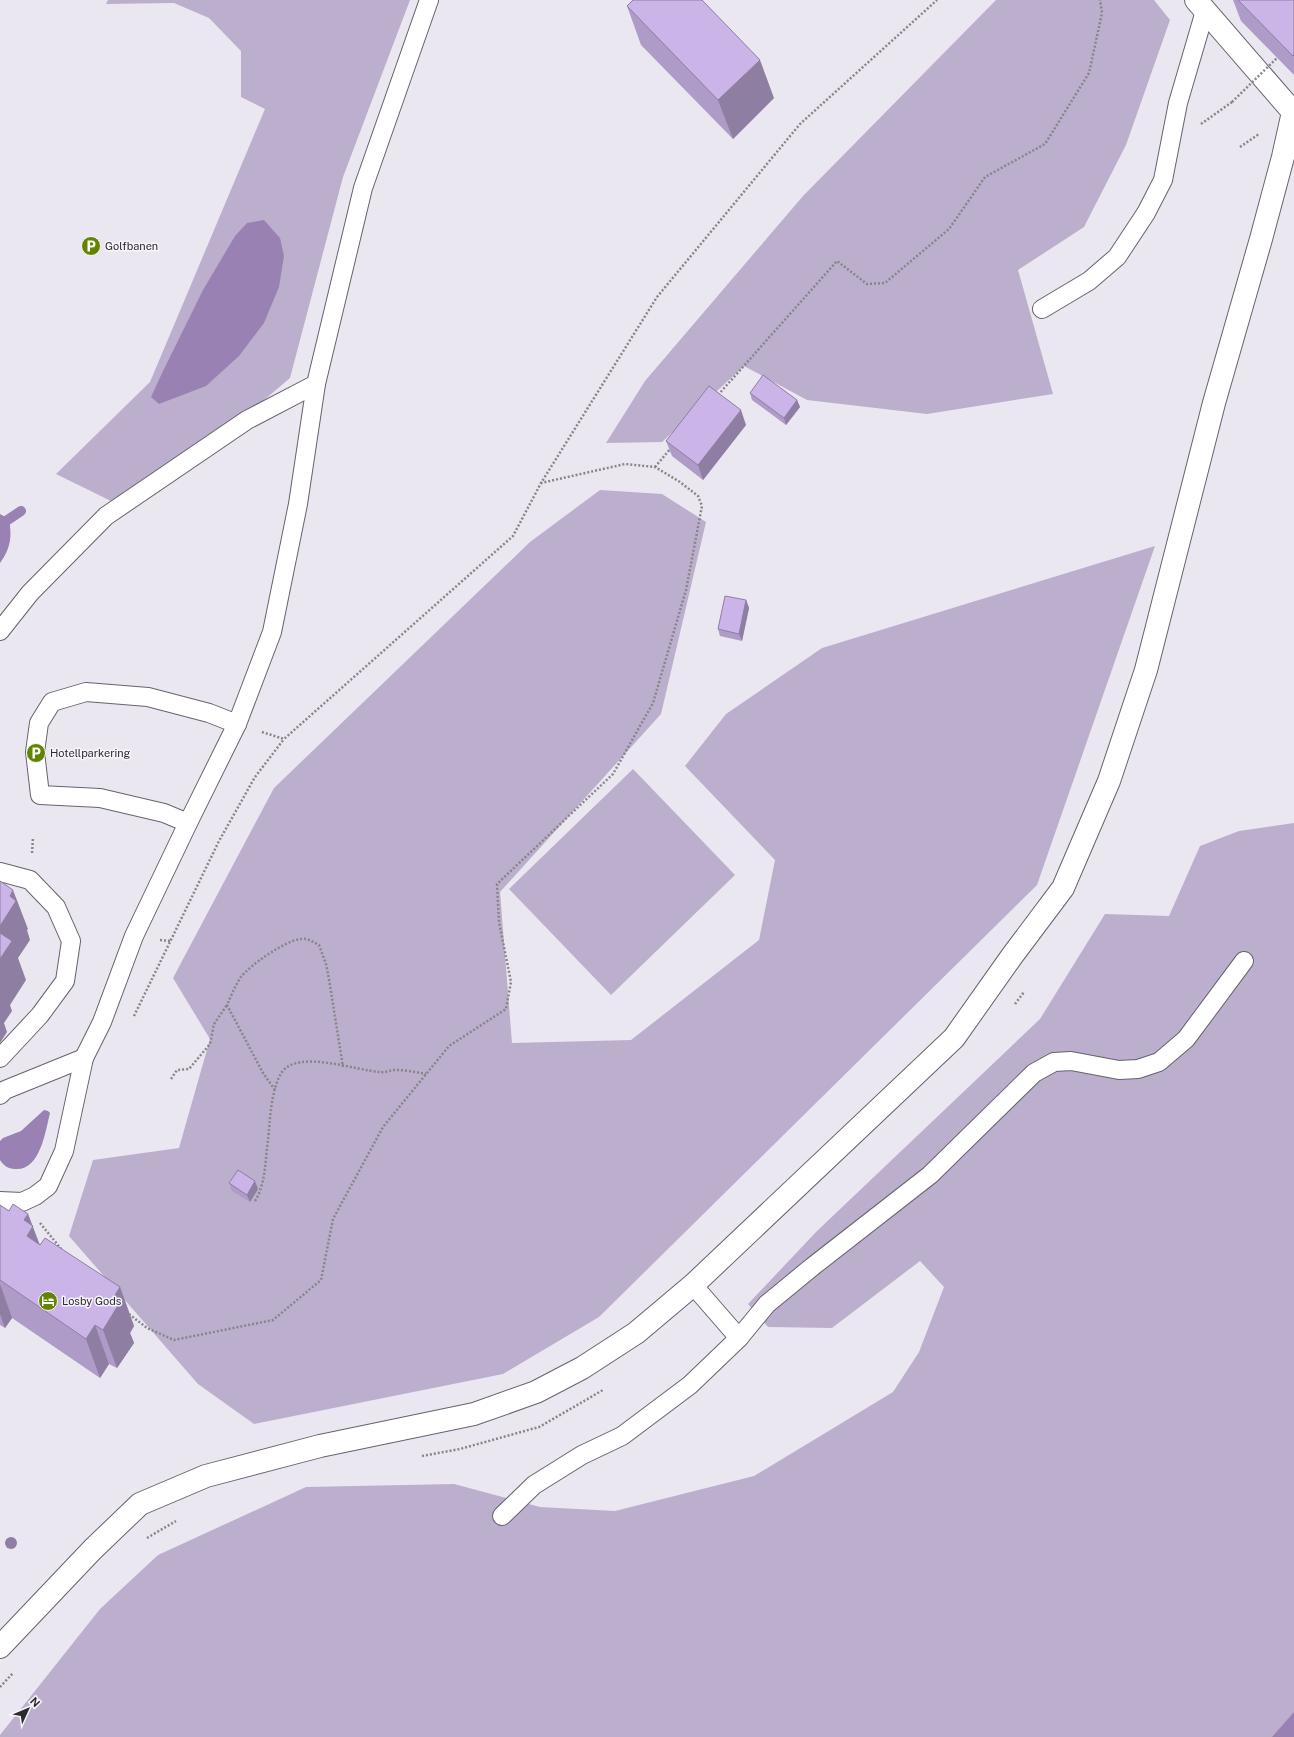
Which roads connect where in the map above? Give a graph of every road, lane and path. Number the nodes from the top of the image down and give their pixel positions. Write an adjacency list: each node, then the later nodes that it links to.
1 (429, 0): 9 (lane)
2 (937, 0): 13 (path)
3 (1100, 0): 10 (path)
4 (1200, 5): 7 (street); 8 (lane)
5 (1280, 56): 6 (path, bridge)
6 (1232, 102)
7 (1293, 112): 35 (street)
8 (1042, 309)
9 (316, 384): 14 (lane); 15 (lane)
10 (717, 396)
11 (676, 443): 12 (path)
12 (655, 467): 13 (path); 27 (path)
13 (540, 483): 16 (path)
14 (0, 631)
15 (237, 724): 16 (path); 17 (lane); 17 (lane)
16 (284, 739): 23 (path)
17 (188, 823): 25 (lane)
18 (0, 872): 24 (lane)
19 (1244, 961): 37 (lane)
20 (1026, 989): 22 (path)
21 (227, 1005): 26 (path); 28 (path); 29 (path)
22 (1012, 1007)
23 (131, 1023)
24 (0, 1058)
25 (84, 1058): 30 (lane); 33 (lane)
26 (343, 1067): 27 (path); 29 (path)
27 (426, 1074): 36 (path)
28 (171, 1079)
29 (275, 1090): 32 (path)
30 (0, 1095)
31 (0, 1201): 33 (lane)
32 (255, 1201)
33 (22, 1202): 34 (path)
34 (63, 1251)
35 (693, 1286): 37 (lane); 43 (street)
36 (124, 1310)
37 (739, 1338): 40 (lane)
38 (605, 1389): 39 (path)
39 (420, 1456)
40 (502, 1516)
41 (182, 1517): 42 (path)
42 (144, 1541)
43 (0, 1647)
44 (16, 1669): 45 (path)
45 (0, 1687)

